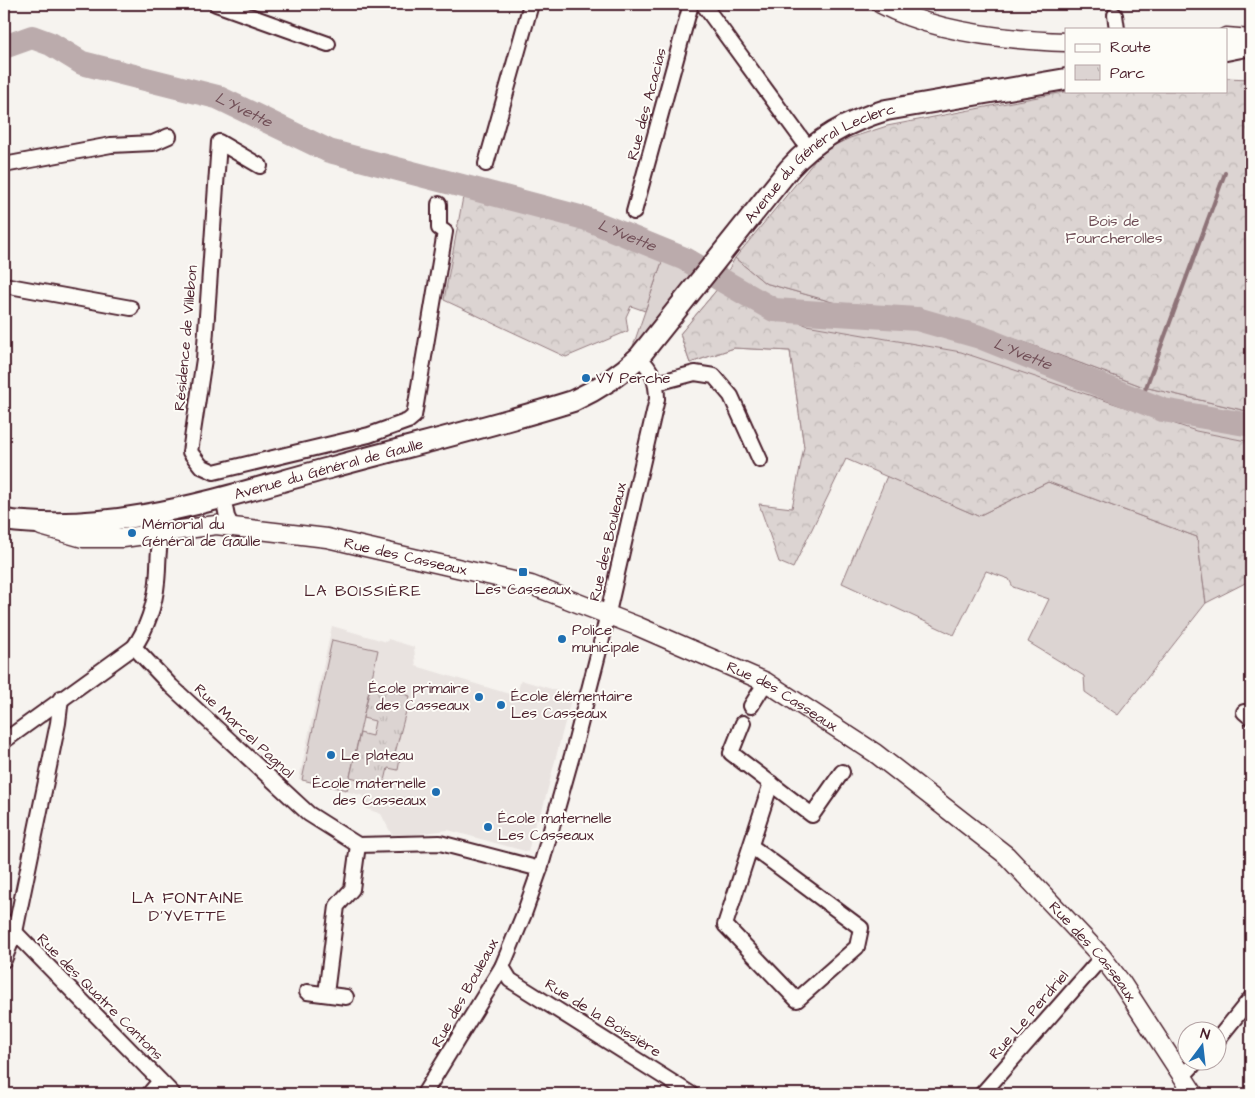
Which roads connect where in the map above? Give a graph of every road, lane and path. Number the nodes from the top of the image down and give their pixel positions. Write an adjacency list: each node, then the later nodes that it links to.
1 (216, 4): 9 (street)
2 (531, 4): 16 (street)
3 (691, 4): 19 (street, Rue des Acacias)
4 (703, 4): 14 (street)
5 (881, 4): 8 (street)
6 (1228, 37): 7 (street)
7 (1251, 39)
8 (1065, 42)
9 (328, 44)
10 (1251, 45): 11 (main road)
11 (1228, 50)
12 (1065, 79): 14 (main road, Avenue du Général Leclerc)
13 (169, 136): 15 (street)
14 (809, 149): 22 (main road, Avenue du Général Leclerc)
15 (4, 164)
16 (486, 164)
17 (260, 166): 24 (street, Résidence de Villebon)
18 (439, 204): 24 (street, Résidence de Villebon)
19 (634, 212)
20 (4, 285): 21 (street)
21 (131, 308)
22 (639, 358): 23 (street); 25 (main road, Avenue du Général de Gaulle)
23 (657, 383): 26 (street); 34 (street, Rue des Bouleaux)
24 (369, 435): 25 (street)
25 (375, 455): 27 (main road, Avenue du Général de Gaulle)
26 (760, 460)
27 (224, 497): 28 (main road, Avenue du Général de Gaulle); 32 (street)
28 (195, 505): 30 (main road, Avenue du Général de Gaulle); 31 (street)
29 (4, 520): 30 (main road, Avenue du Général de Gaulle)
30 (30, 523): 33 (street, Rue des Casseaux)
31 (200, 526): 32 (street, Rue des Casseaux); 33 (street, Rue des Casseaux)
32 (232, 527): 34 (street, Rue des Casseaux)
33 (162, 532): 35 (street)
34 (608, 615): 36 (street, Rue des Casseaux); 45 (street, Rue des Bouleaux)
35 (134, 647): 37 (street); 43 (street, Rue Marcel Pagnol)
36 (766, 682): 38 (street); 48 (street, Rue des Casseaux)
37 (61, 698): 40 (street); 47 (street)
38 (751, 706)
39 (743, 723): 42 (street)
40 (4, 741)
41 (842, 772): 42 (street)
42 (771, 783): 44 (street)
43 (358, 845): 45 (street); 52 (street)
44 (751, 846): 44 (street)
45 (540, 869): 50 (street, Rue des Bouleaux)
46 (4, 922): 47 (street, Rue des Quatre Cantons)
47 (15, 932): 49 (street); 58 (street, Rue des Quatre Cantons)
48 (1102, 956): 57 (street, Rue des Casseaux); 63 (street, Rue Le Perdriel)
49 (4, 960)
50 (502, 966): 61 (street, Rue des Bouleaux); 62 (street, Rue de la Boissière)
51 (307, 992): 52 (street)
52 (326, 994): 53 (street)
53 (346, 997)
54 (1251, 998): 55 (street)
55 (1228, 1027)
56 (1189, 1070): 57 (street)
57 (1182, 1077): 64 (street, Rue des Casseaux)
58 (160, 1081): 59 (street); 60 (street, Rue des Quatre Cantons)
59 (149, 1094)
60 (173, 1094)
61 (424, 1094)
62 (691, 1094)
63 (982, 1094)
64 (1194, 1094)

